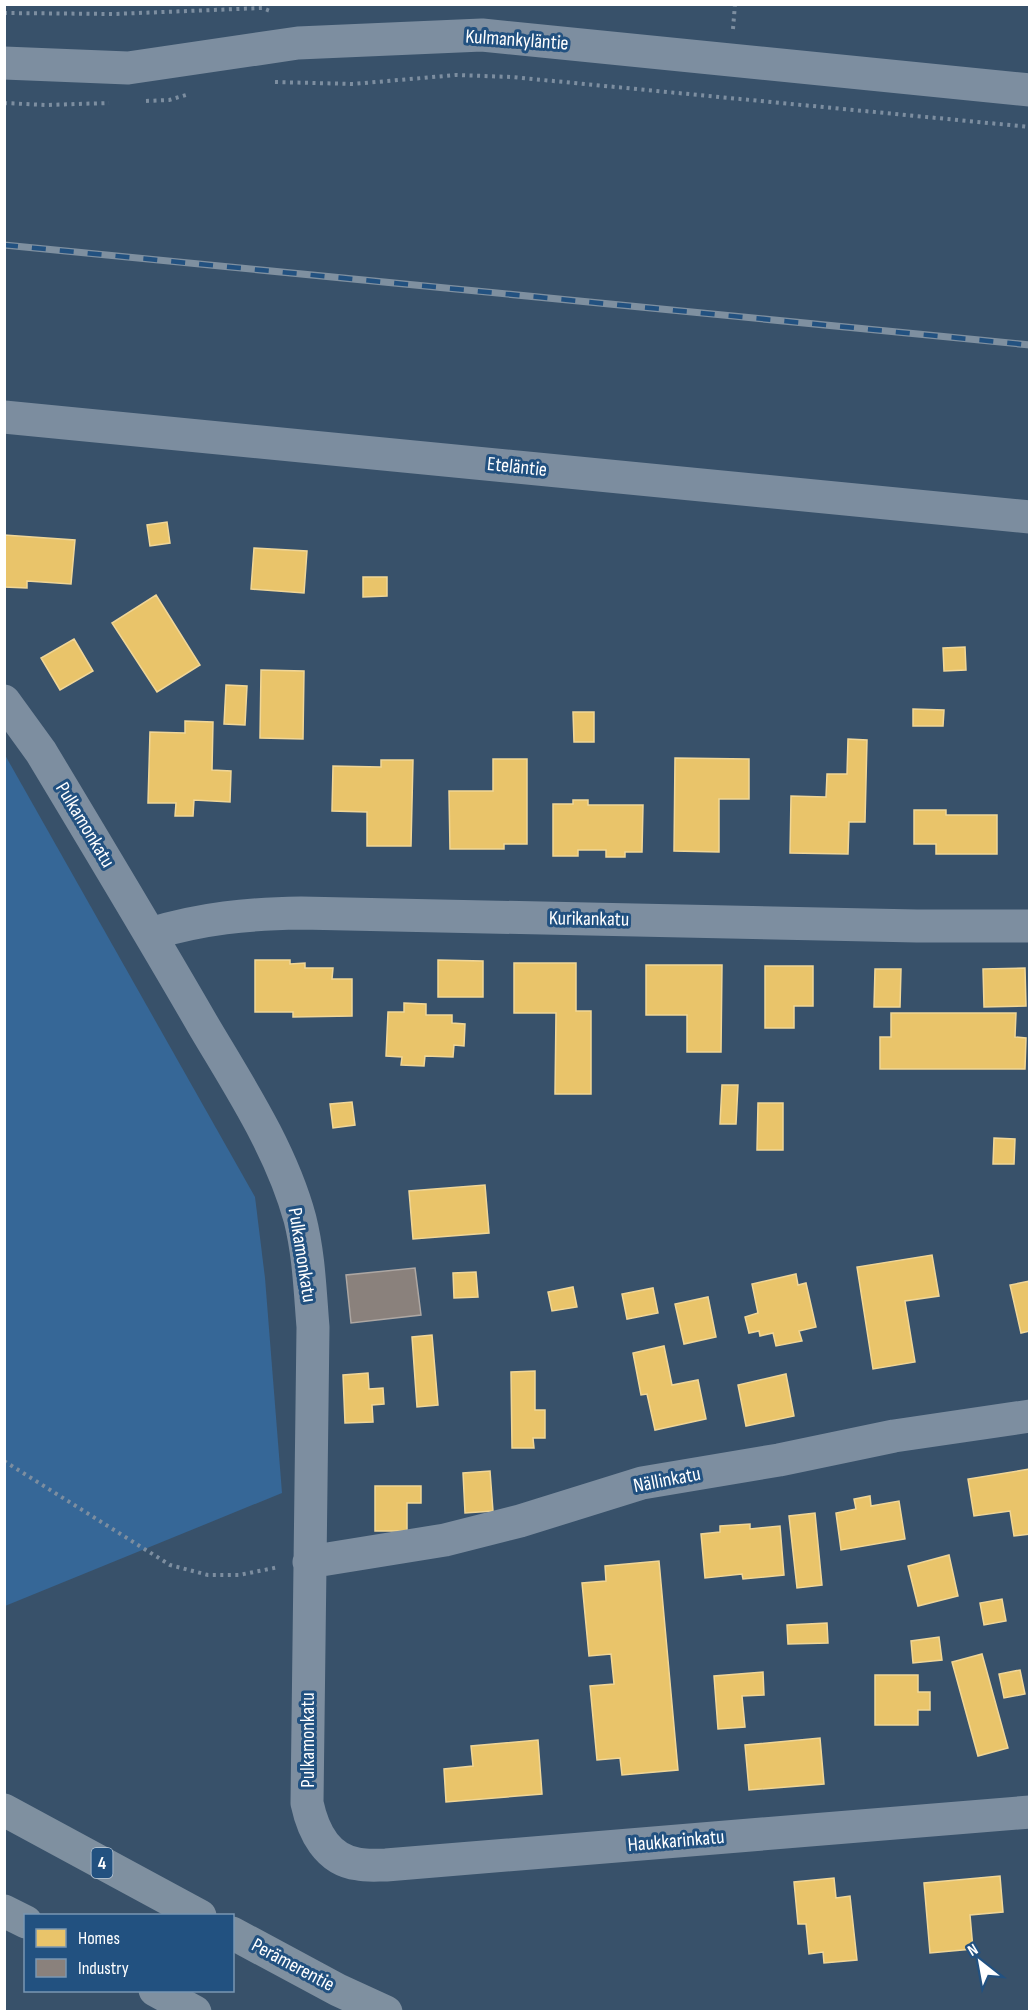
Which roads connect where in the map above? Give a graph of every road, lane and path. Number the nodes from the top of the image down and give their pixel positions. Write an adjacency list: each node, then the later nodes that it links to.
1 (262, 6): 2 (path); 3 (path)
2 (4, 13)
3 (298, 43): 4 (street, Kulmankyläntie); 6 (street, Kulmankyläntie)
4 (4, 63)
5 (272, 82): 11 (path)
6 (1029, 90)
7 (189, 94): 8 (path)
8 (135, 102)
9 (4, 103): 10 (path)
10 (112, 103)
11 (1029, 127)
12 (4, 417): 13 (main road, Eteläntie)
13 (1029, 517)
14 (4, 701): 16 (street, Pulkamonkatu)
15 (1029, 926): 16 (street, Kurikankatu)
16 (150, 934): 19 (street, Pulkamonkatu)
17 (1029, 1416): 19 (street, Nällinkatu)
18 (4, 1461): 19 (path)
19 (309, 1562): 22 (street, Pulkamonkatu)
20 (4, 1810): 24 (highway, 4)
21 (1029, 1812): 22 (street, Haukkarinkatu)
22 (326, 1848)
23 (4, 1911): 25 (highway)
24 (196, 1914)
25 (24, 1921)
26 (234, 1934): 29 (highway, Perämerentie)
27 (159, 1992): 28 (highway)
28 (195, 2012)
29 (386, 2012)

